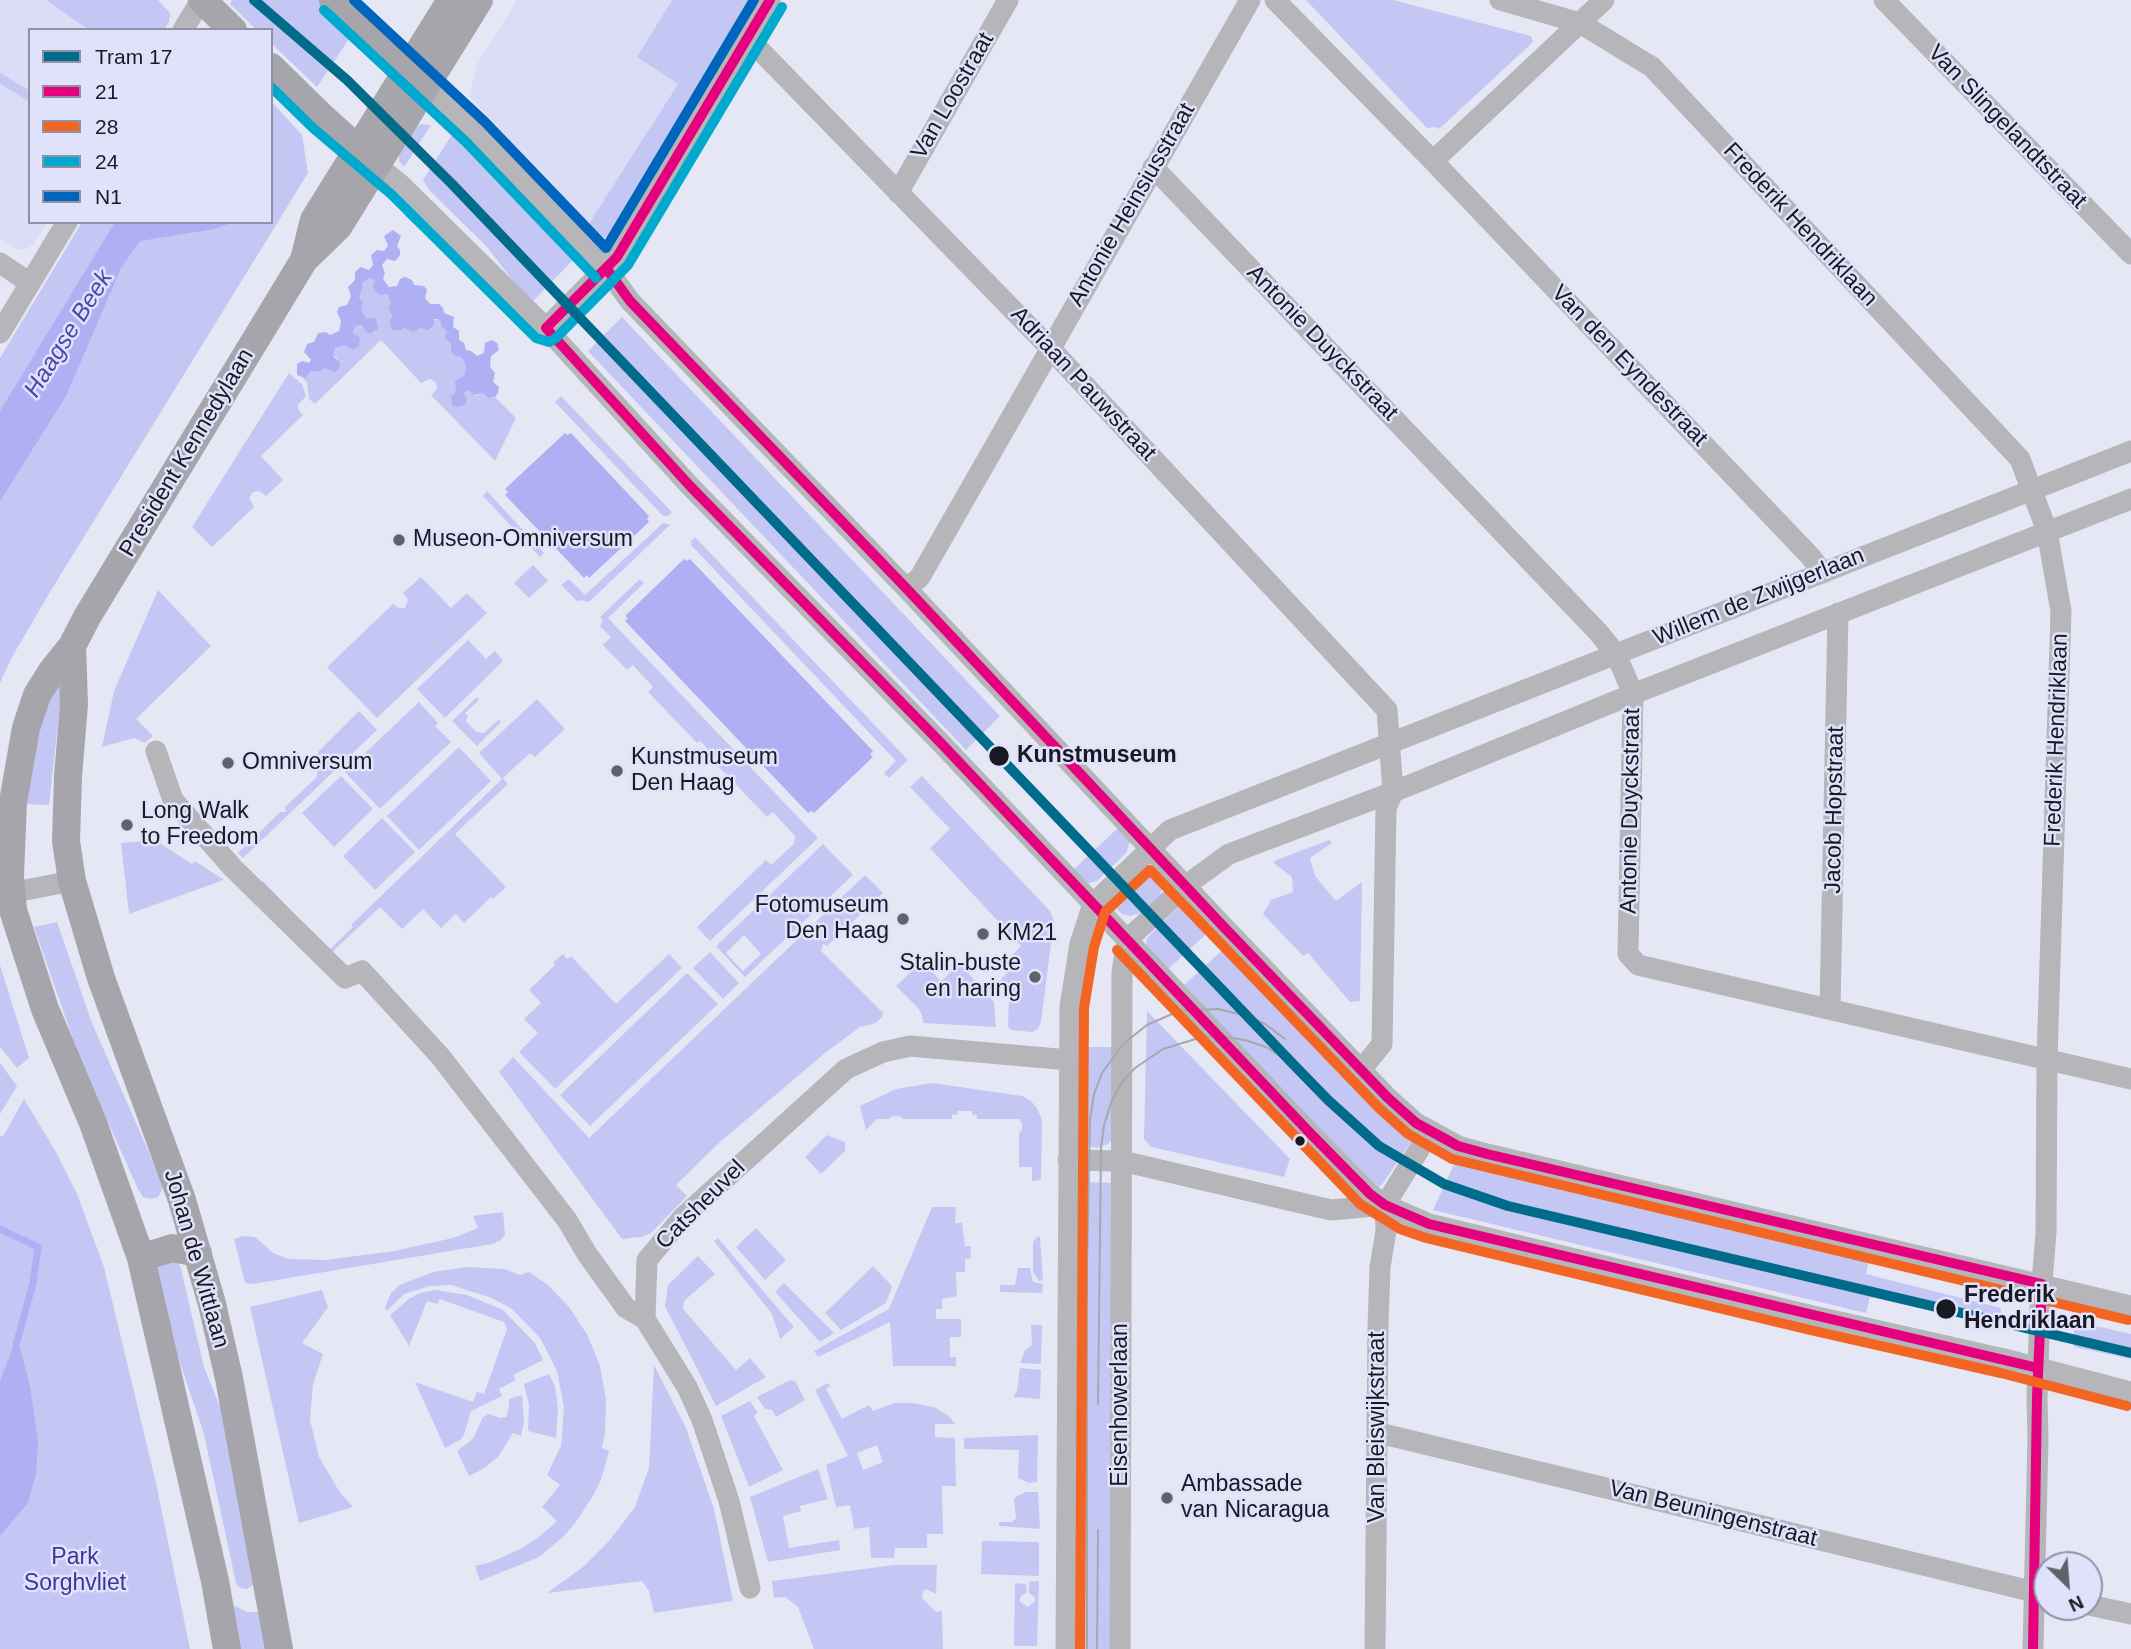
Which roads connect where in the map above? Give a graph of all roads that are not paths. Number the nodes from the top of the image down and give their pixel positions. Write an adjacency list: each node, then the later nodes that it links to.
1 (201, 0): 13 (street); 14 (main road)
2 (334, 0): 17 (main road)
3 (451, 0): 17 (main road, President Kennedylaan)
4 (479, 0): 17 (main road, President Kennedylaan)
5 (770, 0): 15 (street)
6 (1008, 0): 21 (street, Van Loostraat)
7 (1250, 0): 20 (street, Antonie Heinsiusstraat)
8 (1275, 0): 19 (street, Van den Eyndestraat)
9 (1500, 0): 12 (street, Frederik Hendriklaan)
10 (1604, 0): 12 (street)
11 (1884, 0): 23 (street, Van Slingelandtstraat)
12 (1580, 23): 19 (street); 31 (street, Frederik Hendriklaan)
13 (184, 28)
14 (231, 28)
15 (749, 39): 21 (street, Adriaan Pauwstraat); 25 (street)
16 (273, 68): 18 (main road)
17 (417, 77): 18 (main road, President Kennedylaan); 25 (street)
18 (367, 157): 27 (street); 37 (main road, President Kennedylaan)
19 (1433, 161): 34 (street, Van den Eyndestraat)
20 (1153, 167): 29 (street, Antonie Heinsiusstraat); 38 (street, Antonie Duyckstraat)
21 (898, 193): 29 (street, Adriaan Pauwstraat)
22 (65, 224): 26 (street)
23 (2131, 254)
24 (0, 263): 26 (street)
25 (606, 268): 27 (street); 35 (street)
26 (30, 283): 28 (street)
27 (547, 328): 47 (street)
28 (0, 333)
29 (1049, 347): 35 (street, Antonie Heinsiusstraat); 40 (street, Adriaan Pauwstraat)
30 (2131, 451): 31 (street, Willem de Zwijgerlaan)
31 (2031, 491): 33 (street, Frederik Hendriklaan); 34 (street, Willem de Zwijgerlaan)
32 (2131, 499): 33 (street, Willem de Zwijgerlaan)
33 (2047, 531): 36 (street, Willem de Zwijgerlaan); 50 (street, Frederik Hendriklaan)
34 (1823, 573): 38 (street, Willem de Zwijgerlaan)
35 (907, 590): 43 (street)
36 (1838, 613): 39 (street, Willem de Zwijgerlaan); 49 (street, Jacob Hopstraat)
37 (72, 646): 44 (main road); 45 (main road, President Kennedylaan)
38 (1616, 654): 39 (street, Antonie Duyckstraat); 40 (street, Willem de Zwijgerlaan)
39 (1633, 694): 42 (street, Willem de Zwijgerlaan); 49 (street, Antonie Duyckstraat)
40 (1388, 744): 42 (street, Adriaan Pauwstraat); 43 (street, Willem de Zwijgerlaan)
41 (156, 751): 62 (street)
42 (1393, 792): 46 (street, Willem de Zwijgerlaan); 52 (street, Adriaan Pauwstraat)
43 (1151, 850): 46 (street); 47 (street, Willem de Zwijgerlaan)
44 (72, 881): 45 (street); 58 (main road, Johan de Wittlaan)
45 (5, 886): 59 (main road)
46 (1185, 886): 48 (street, Willem de Zwijgerlaan); 52 (street)
47 (1093, 904): 48 (street); 51 (street)
48 (1127, 940): 56 (street, Eisenhowerlaan); 57 (street)
49 (1830, 1008): 50 (street, Antonie Duyckstraat)
50 (2047, 1059): 53 (street, Antonie Duyckstraat); 60 (street, Frederik Hendriklaan)
51 (1069, 1060): 55 (street); 62 (street, Catsheuvel)
52 (1361, 1070): 54 (street)
53 (2131, 1079)
54 (1430, 1132): 57 (street); 60 (street)
55 (1068, 1160): 56 (street); 75 (street)
56 (1122, 1161): 57 (street); 76 (street, Eisenhowerlaan)
57 (1385, 1205): 63 (street); 65 (street, Van Bleiswijkstraat)
58 (198, 1253): 59 (main road); 74 (main road, Johan de Wittlaan)
59 (141, 1258): 73 (main road)
60 (2042, 1284): 61 (street); 63 (street, Frederik Hendriklaan)
61 (2131, 1306)
62 (645, 1320): 67 (street)
63 (2038, 1368): 64 (street); 66 (street, Frederik Hendriklaan)
64 (2131, 1392)
65 (1379, 1433): 68 (street, Van Beuningenstraat); 72 (street, Van Bleiswijkstraat)
66 (2040, 1551)
67 (750, 1588)
68 (2033, 1591)
69 (2103, 1608): 70 (street)
70 (2131, 1614)
71 (2036, 1621): 77 (street, Frederik Hendriklaan)
72 (1378, 1648)
73 (227, 1649)
74 (279, 1649)
75 (1066, 1649)
76 (1120, 1649)
77 (2033, 1649)

